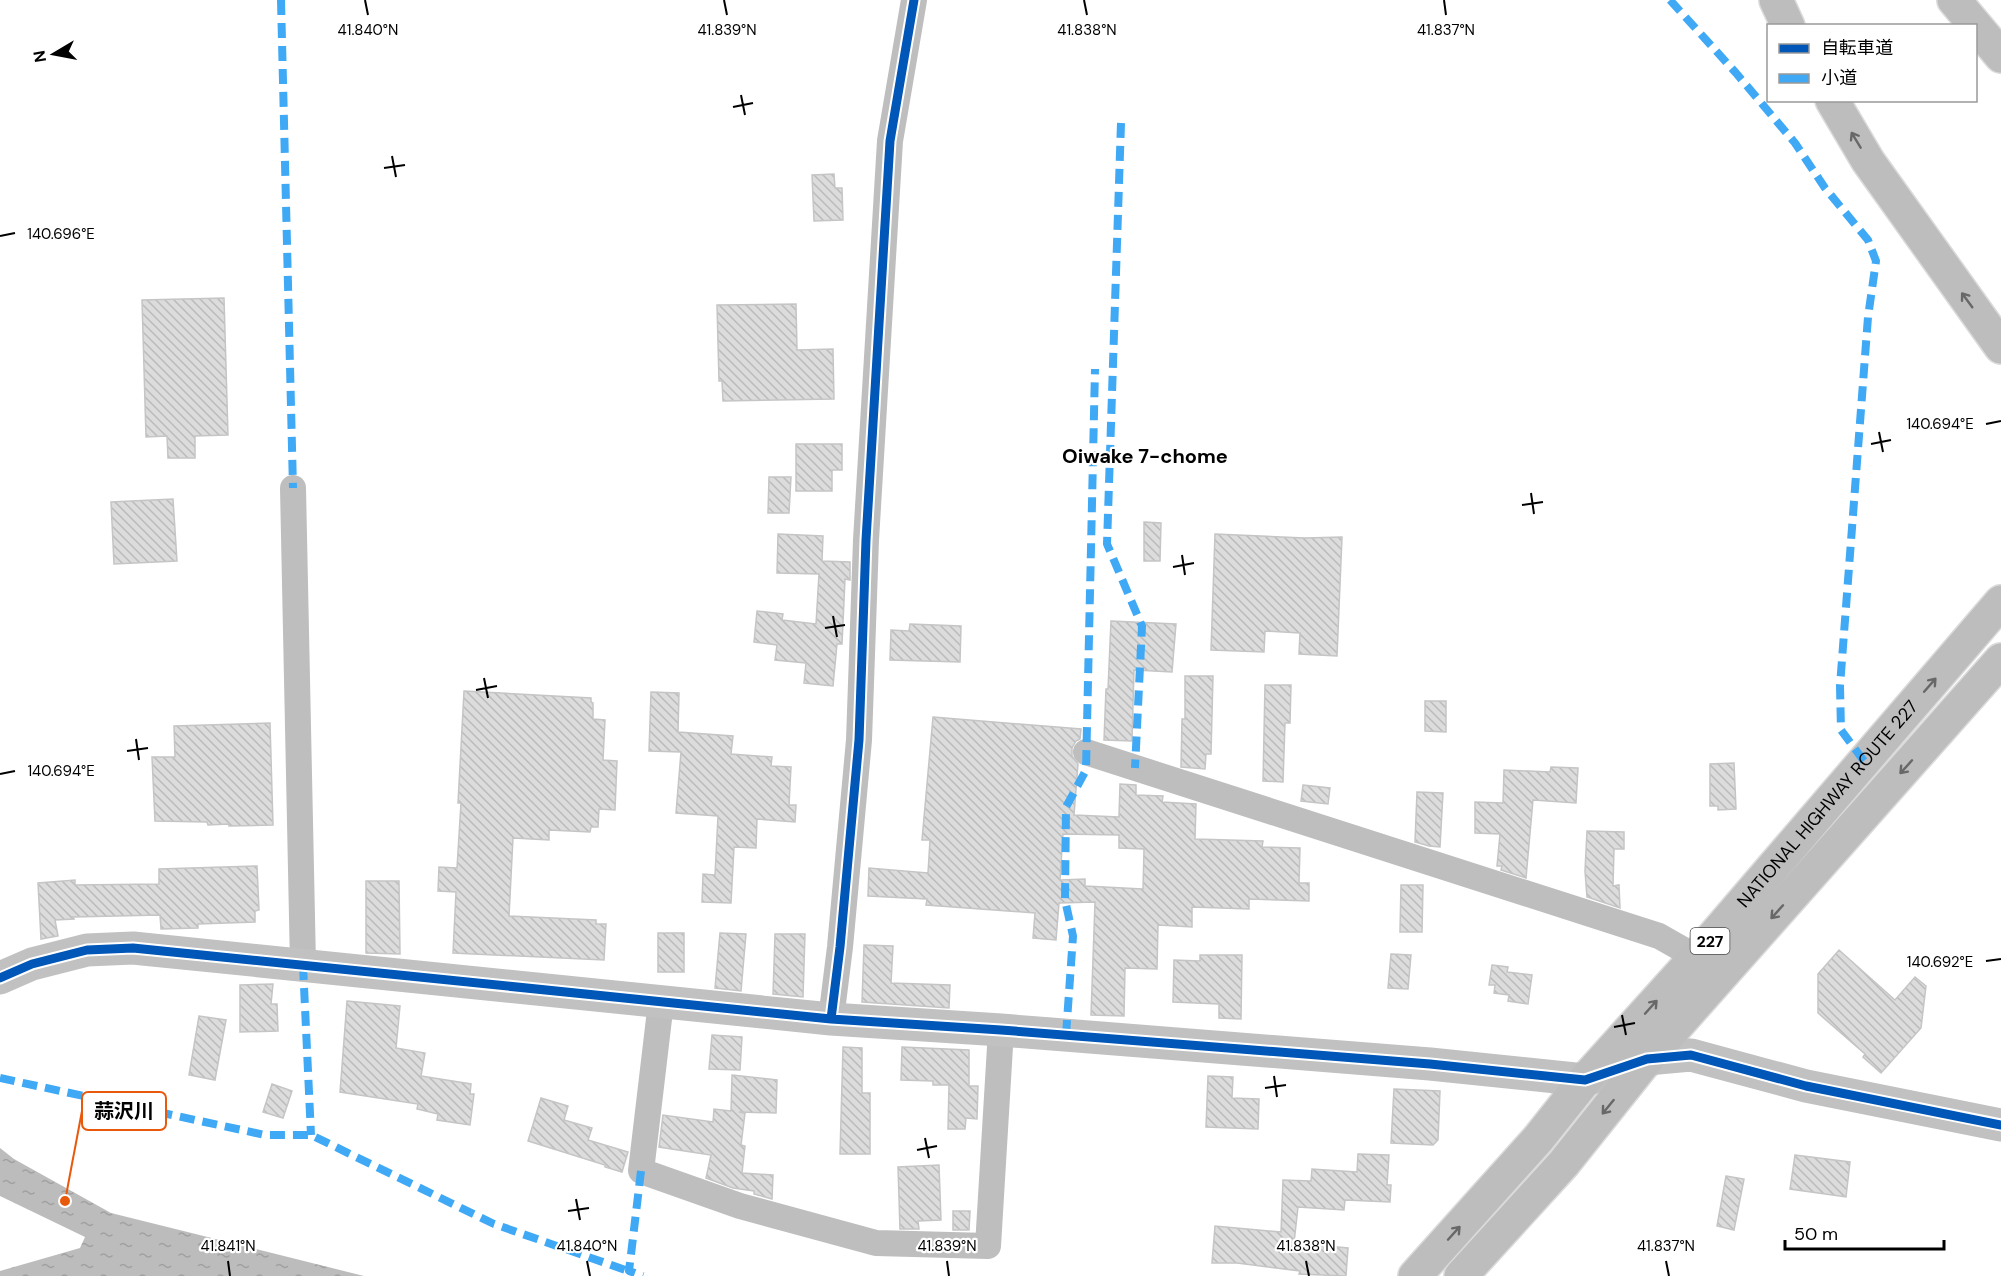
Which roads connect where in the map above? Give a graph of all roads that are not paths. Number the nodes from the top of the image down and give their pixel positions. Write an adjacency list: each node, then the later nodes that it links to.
1 (914, 0): 18 (street)
2 (1776, 0): 4 (highway)
3 (1954, 0): 5 (highway)
4 (1787, 24)
5 (1974, 24)
6 (1977, 27): 7 (highway)
7 (2001, 56)
8 (1833, 102): 9 (highway, one-way to 8)
9 (2001, 347)
10 (293, 488): 15 (street)
11 (2001, 602): 14 (highway, NATIONAL HIGHWAY ROUTE 227 / 227, one-way to 11)
12 (2001, 660): 20 (highway, NATIONAL HIGHWAY ROUTE 227 / 227, one-way to 20)
13 (1086, 752): 14 (street)
14 (1696, 957): 21 (highway, NATIONAL HIGHWAY ROUTE 227 / 227, one-way to 14)
15 (303, 964): 16 (street); 17 (street)
16 (0, 978)
17 (661, 1002): 18 (street); 19 (street)
18 (831, 1020): 19 (street)
19 (1001, 1030): 21 (street)
20 (1647, 1059): 21 (street); 22 (street); 24 (highway, NATIONAL HIGHWAY ROUTE 227 / 227, one-way to 24)
21 (1585, 1080): 23 (highway, NATIONAL HIGHWAY ROUTE 227 / 227, one-way to 21)
22 (2001, 1125)
23 (1415, 1276)
24 (1461, 1276)

